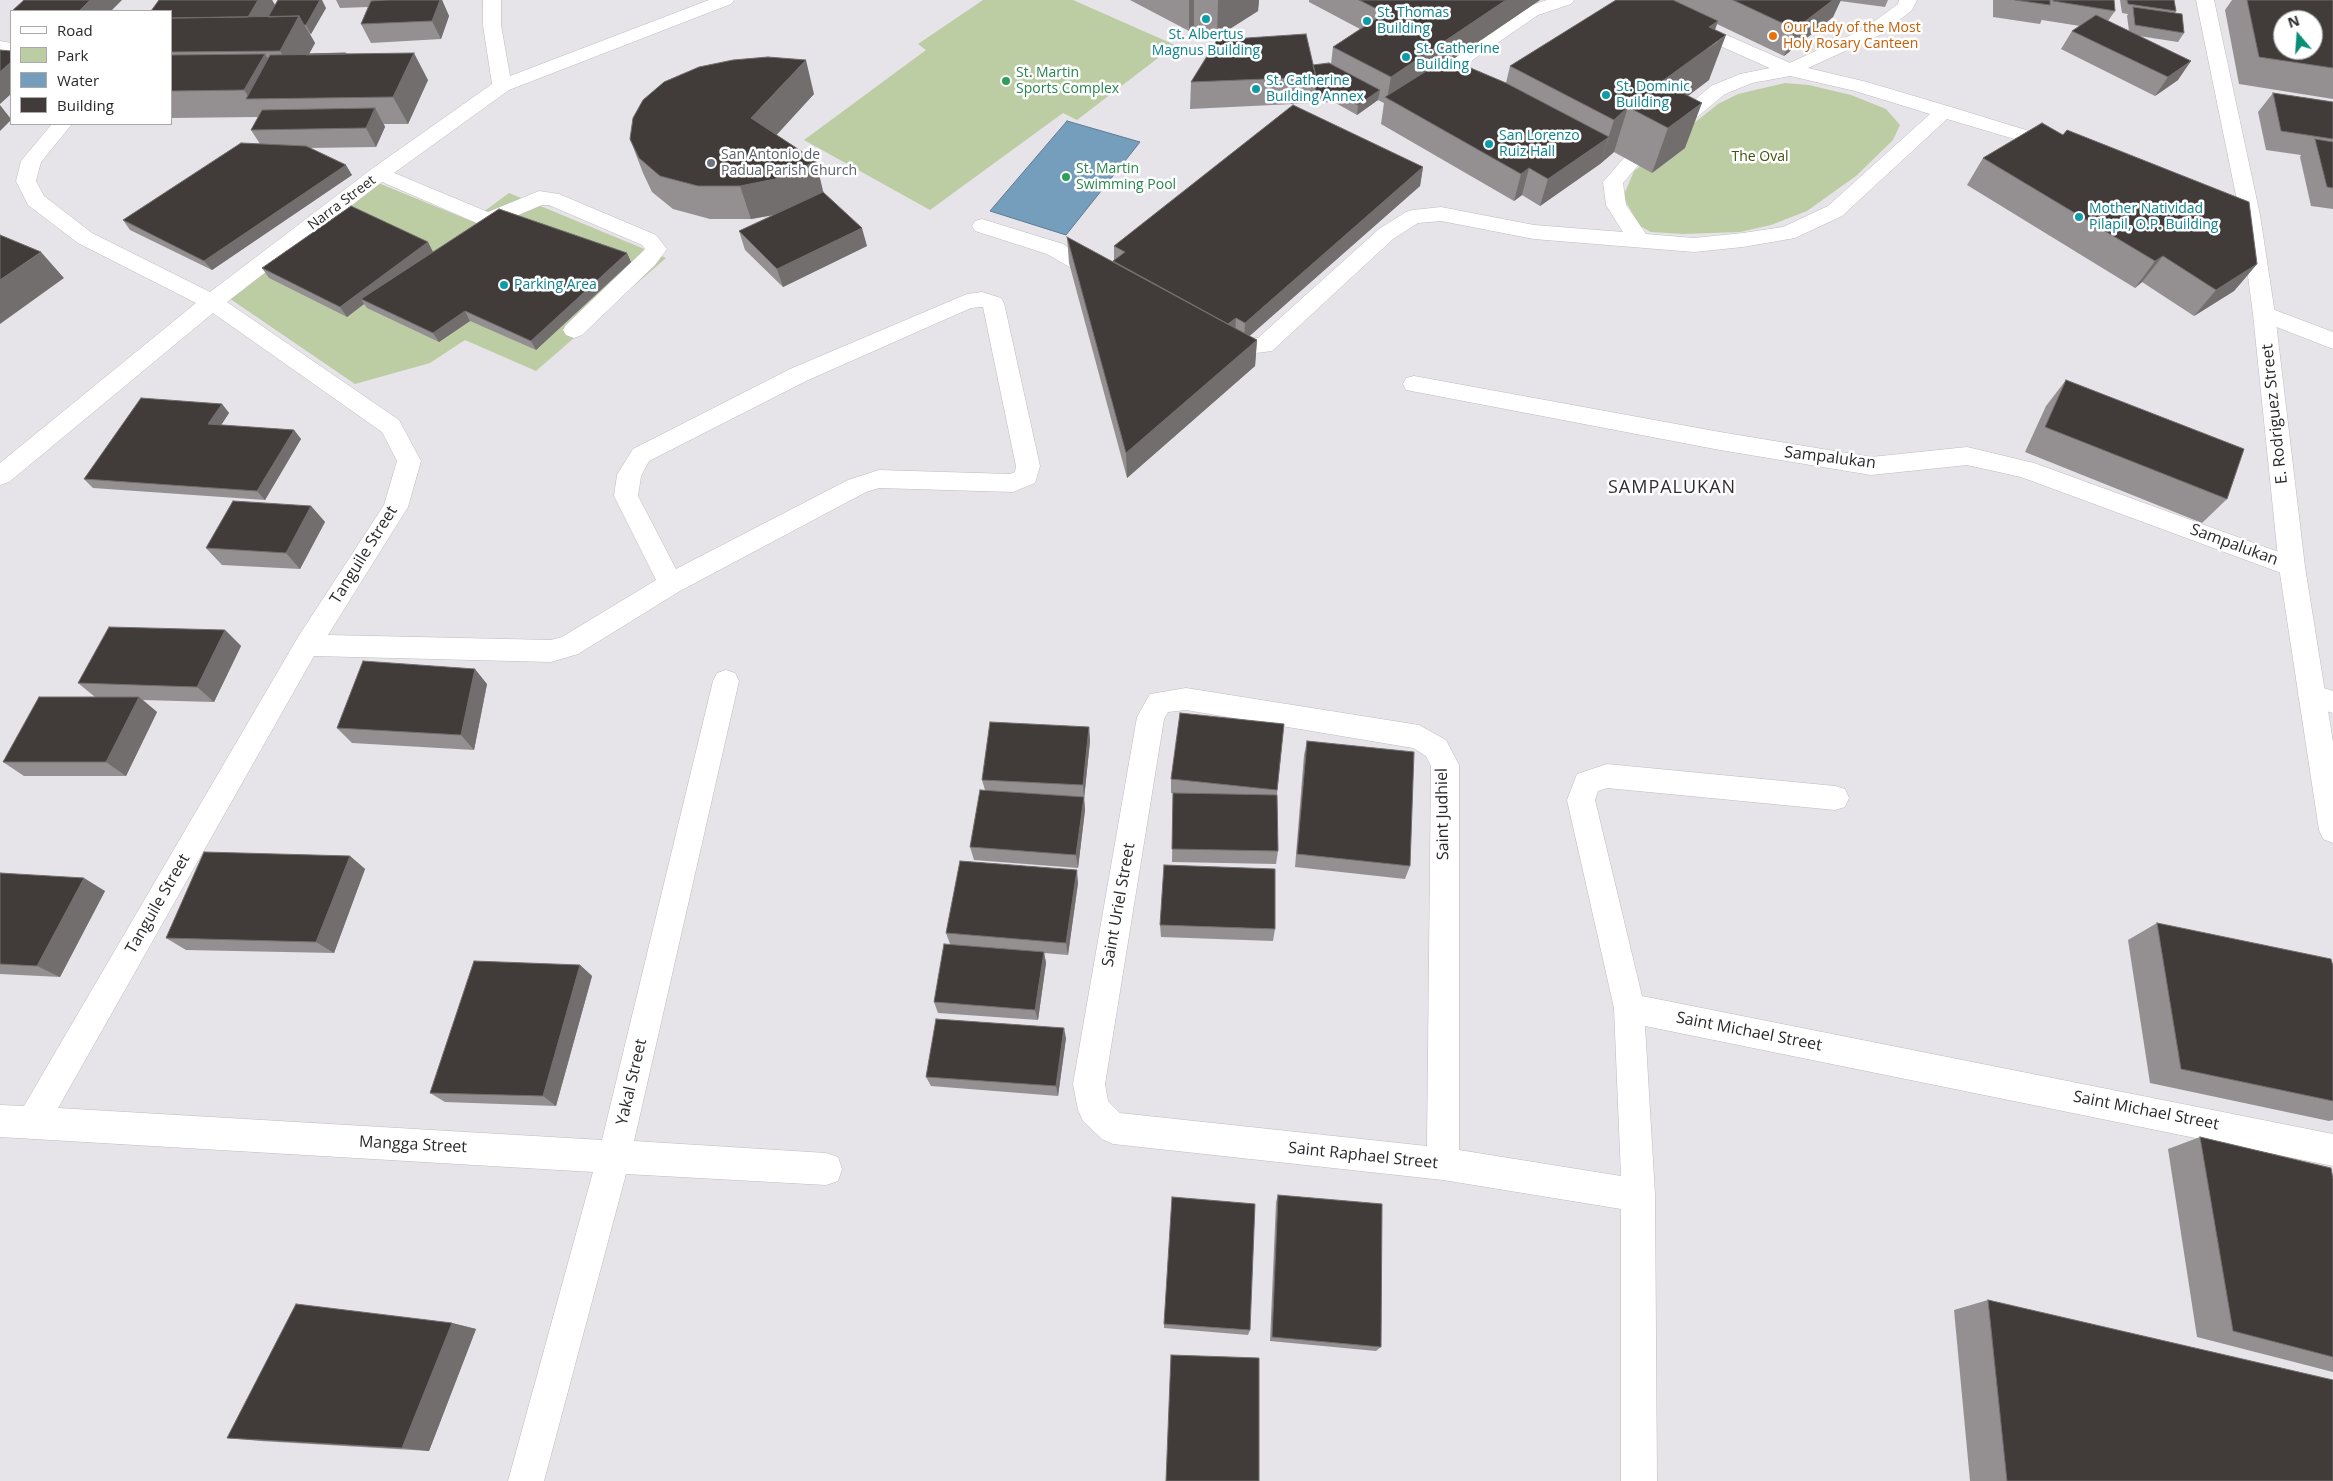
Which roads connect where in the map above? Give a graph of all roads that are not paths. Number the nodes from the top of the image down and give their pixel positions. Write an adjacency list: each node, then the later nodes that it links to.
1 (492, 0): 9 (street)
2 (725, 0): 9 (street, Narra Street)
3 (1565, 0): 8 (street)
4 (1632, 0): 7 (street)
5 (1908, 0): 7 (street)
6 (2205, 0): 17 (street, E. Rodriguez Street)
7 (1790, 70): 10 (street); 12 (street)
8 (1441, 73)
9 (502, 86): 15 (street, Narra Street)
10 (1944, 111): 13 (street); 19 (street)
11 (61, 125): 21 (street, Tanguile Street)
12 (1662, 136)
13 (2077, 152)
14 (1631, 162): 19 (street)
15 (380, 173): 21 (street, Narra Street); 23 (street)
16 (2225, 204): 17 (street)
17 (2250, 215): 22 (street, E. Rodriguez Street)
18 (982, 226): 20 (street)
19 (1639, 240): 24 (street)
20 (1120, 286)
21 (212, 302): 27 (street, Narra Street); 30 (street, Tanguile Street)
22 (2264, 314): 25 (street); 28 (street, E. Rodriguez Street)
23 (574, 330)
24 (1205, 334)
25 (2333, 341)
26 (1414, 384): 28 (street, Sampalukan)
27 (0, 476)
28 (2292, 567): 32 (street, E. Rodriguez Street)
29 (672, 584): 29 (street); 30 (street)
30 (307, 645): 39 (street, Tanguile Street)
31 (726, 681): 41 (street, Yakal Street)
32 (2322, 699): 35 (street, E. Rodriguez Street)
33 (1160, 702): 37 (street, Saint Uriel Street); 42 (street, Saint Judhiel)
34 (1835, 798): 36 (street)
35 (2333, 830)
36 (1630, 1008): 40 (street, Saint Michael Street); 44 (street)
37 (1094, 1110): 42 (street, Saint Raphael Street)
38 (0, 1121): 39 (street, Mangga Street)
39 (32, 1123): 41 (street, Mangga Street)
40 (2333, 1150)
41 (614, 1156): 43 (street, Mangga Street); 45 (street, Yakal Street)
42 (1443, 1164): 44 (street, Saint Raphael Street)
43 (826, 1169)
44 (1638, 1195): 46 (street)
45 (526, 1481)
46 (1639, 1481)

